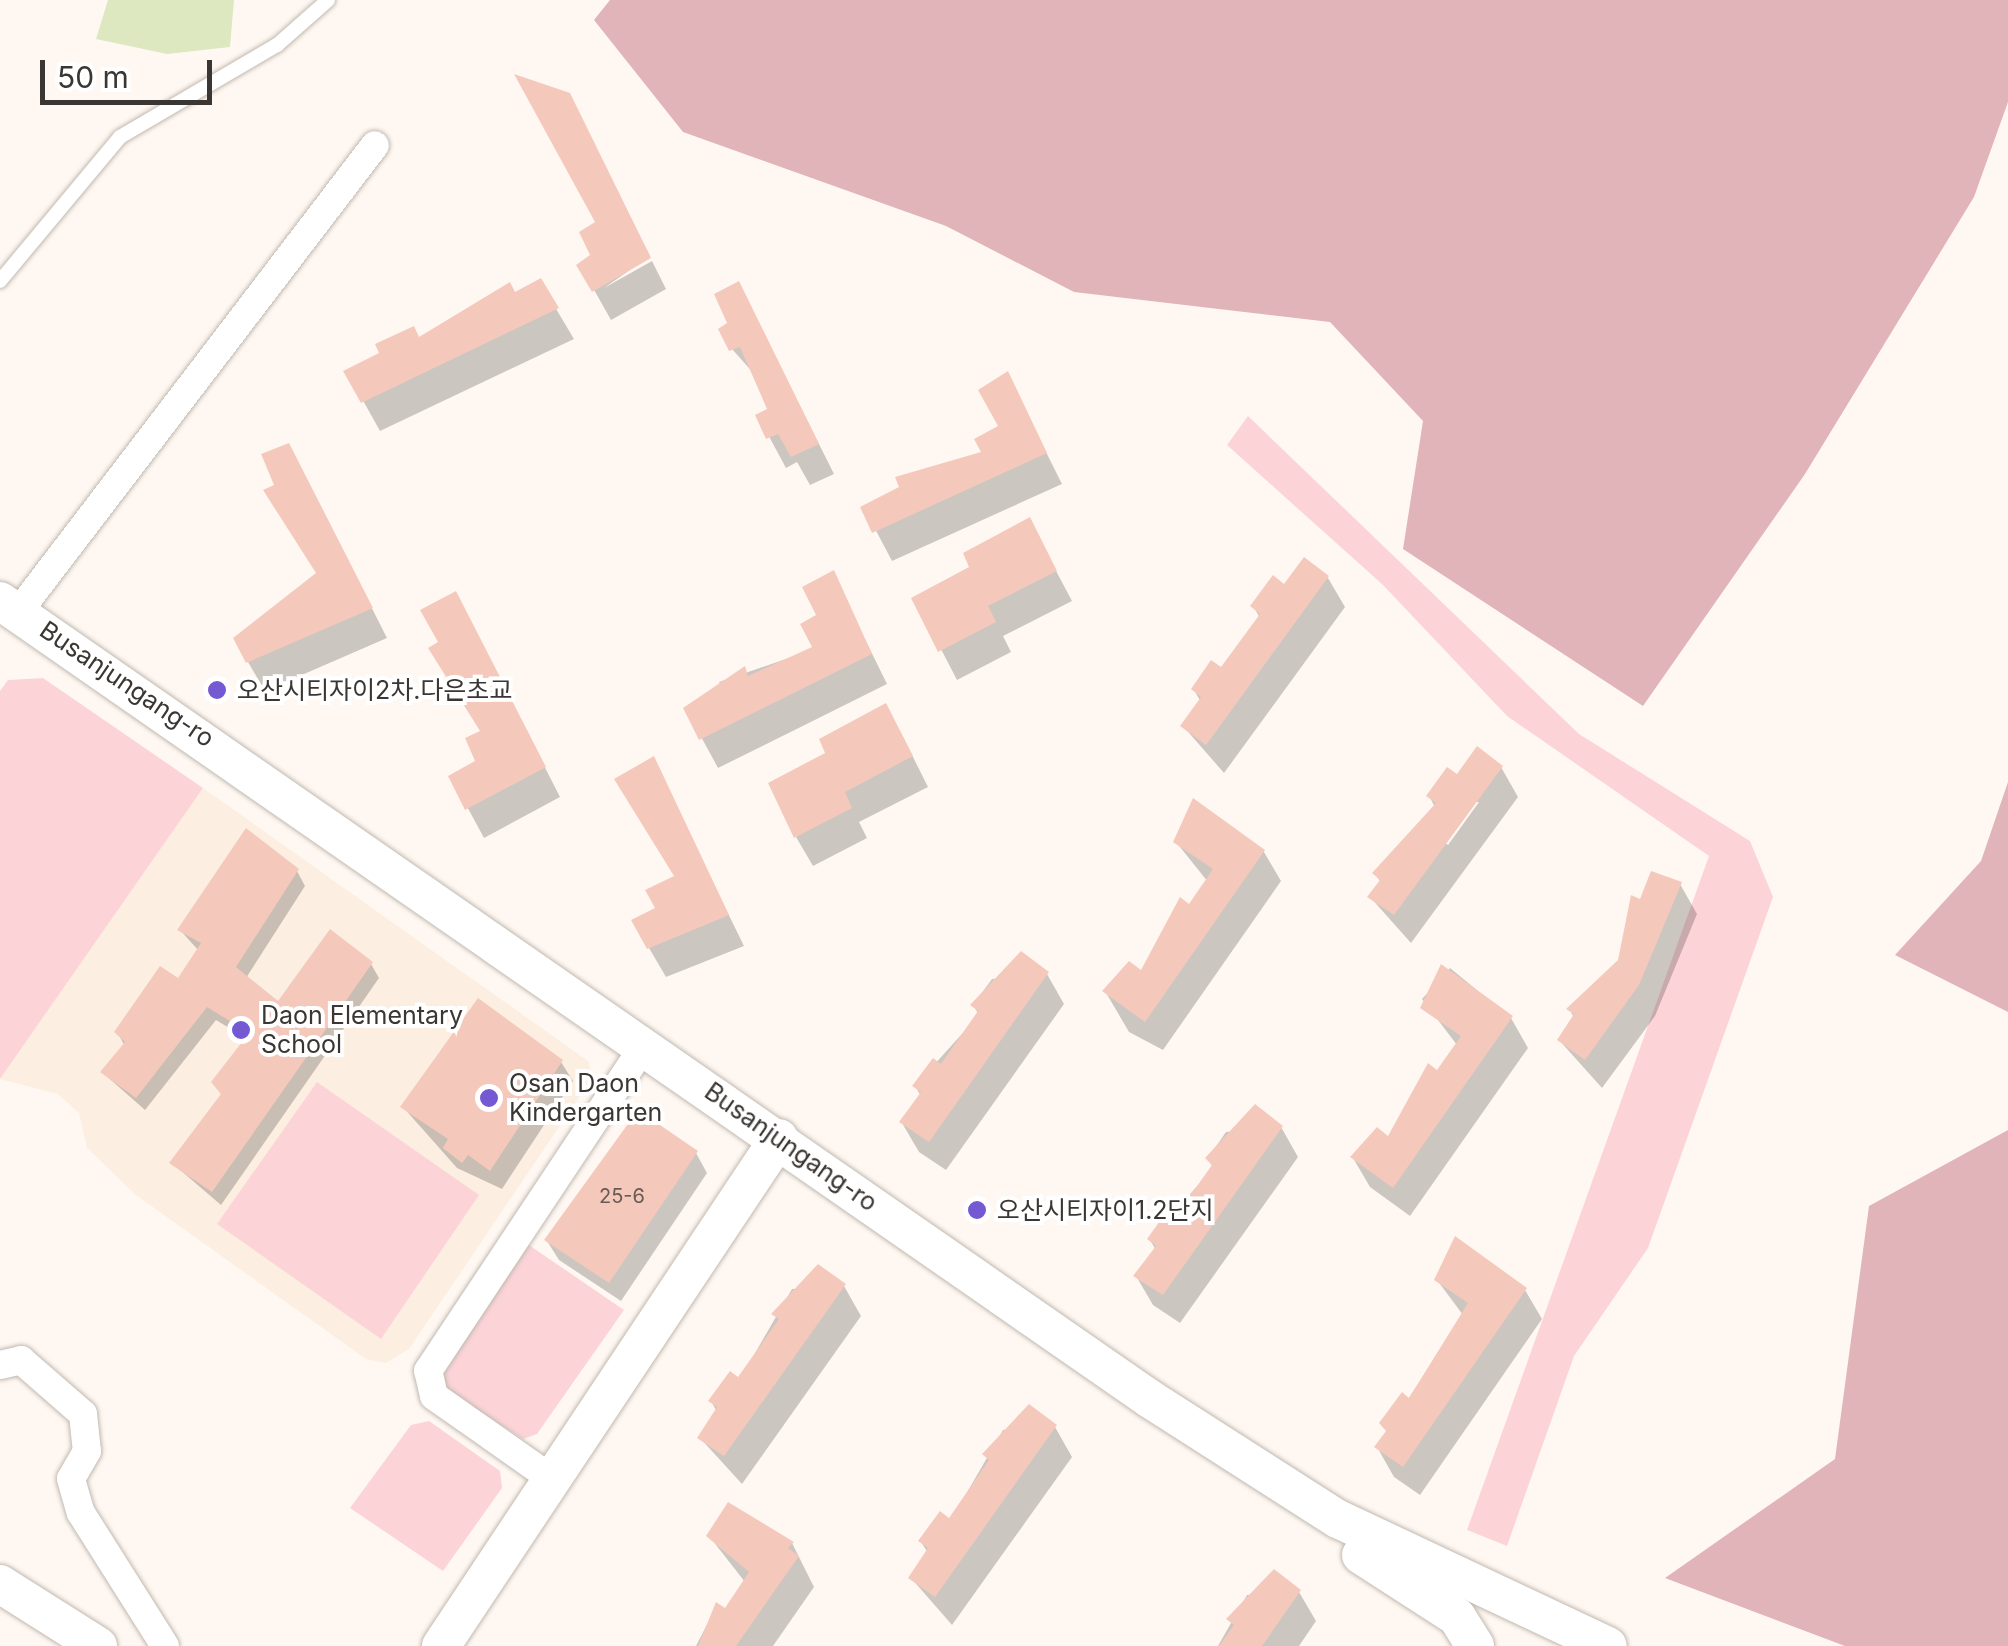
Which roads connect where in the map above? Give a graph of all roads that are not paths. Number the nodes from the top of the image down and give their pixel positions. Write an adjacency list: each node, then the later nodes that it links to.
1 (328, 0): 3 (lane)
2 (375, 146): 4 (street)
3 (0, 281)
4 (10, 606): 5 (street, Busanjungang-ro)
5 (645, 1045): 6 (street, Busanjungang-ro); 9 (street)
6 (779, 1138): 8 (street, Busanjungang-ro); 9 (street)
7 (0, 1365): 13 (street)
8 (1256, 1467): 11 (street, Busanjungang-ro); 15 (street)
9 (552, 1479): 14 (street)
10 (0, 1584): 12 (street)
11 (1550, 1634): 16 (street, Busanjungang-ro)
12 (98, 1646)
13 (164, 1646)
14 (441, 1646)
15 (1475, 1646)
16 (1608, 1646)

